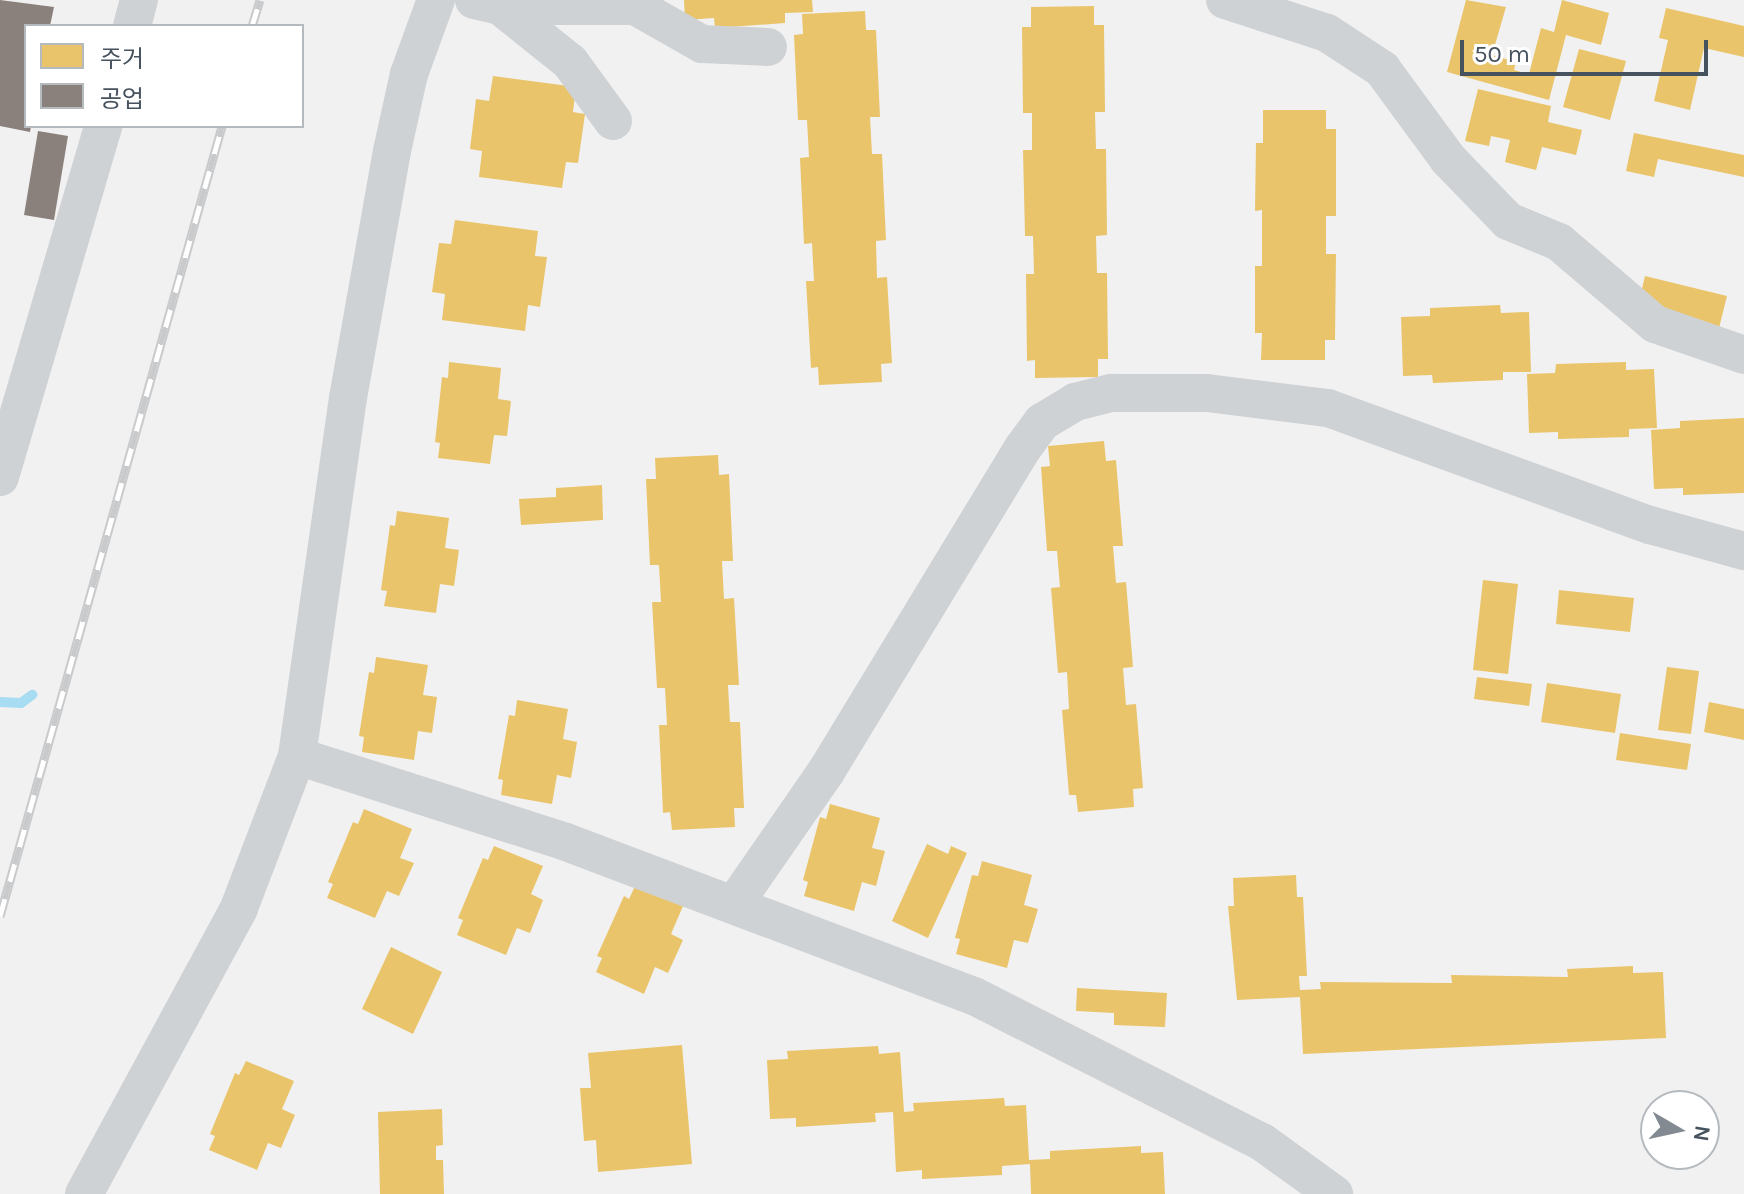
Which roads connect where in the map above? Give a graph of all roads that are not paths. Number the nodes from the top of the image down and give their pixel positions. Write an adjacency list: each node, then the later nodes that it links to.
1 (139, 0): 5 (street)
2 (436, 0): 12 (street)
3 (1225, 0): 9 (street)
4 (487, 3): 6 (street); 7 (street)
5 (133, 24)
6 (768, 47)
7 (613, 121)
8 (102, 128): 10 (street)
9 (1744, 355)
10 (0, 477)
11 (1744, 551): 13 (street)
12 (297, 756): 13 (street); 14 (street)
13 (735, 903): 15 (street)
14 (84, 1194)
15 (1334, 1194)

